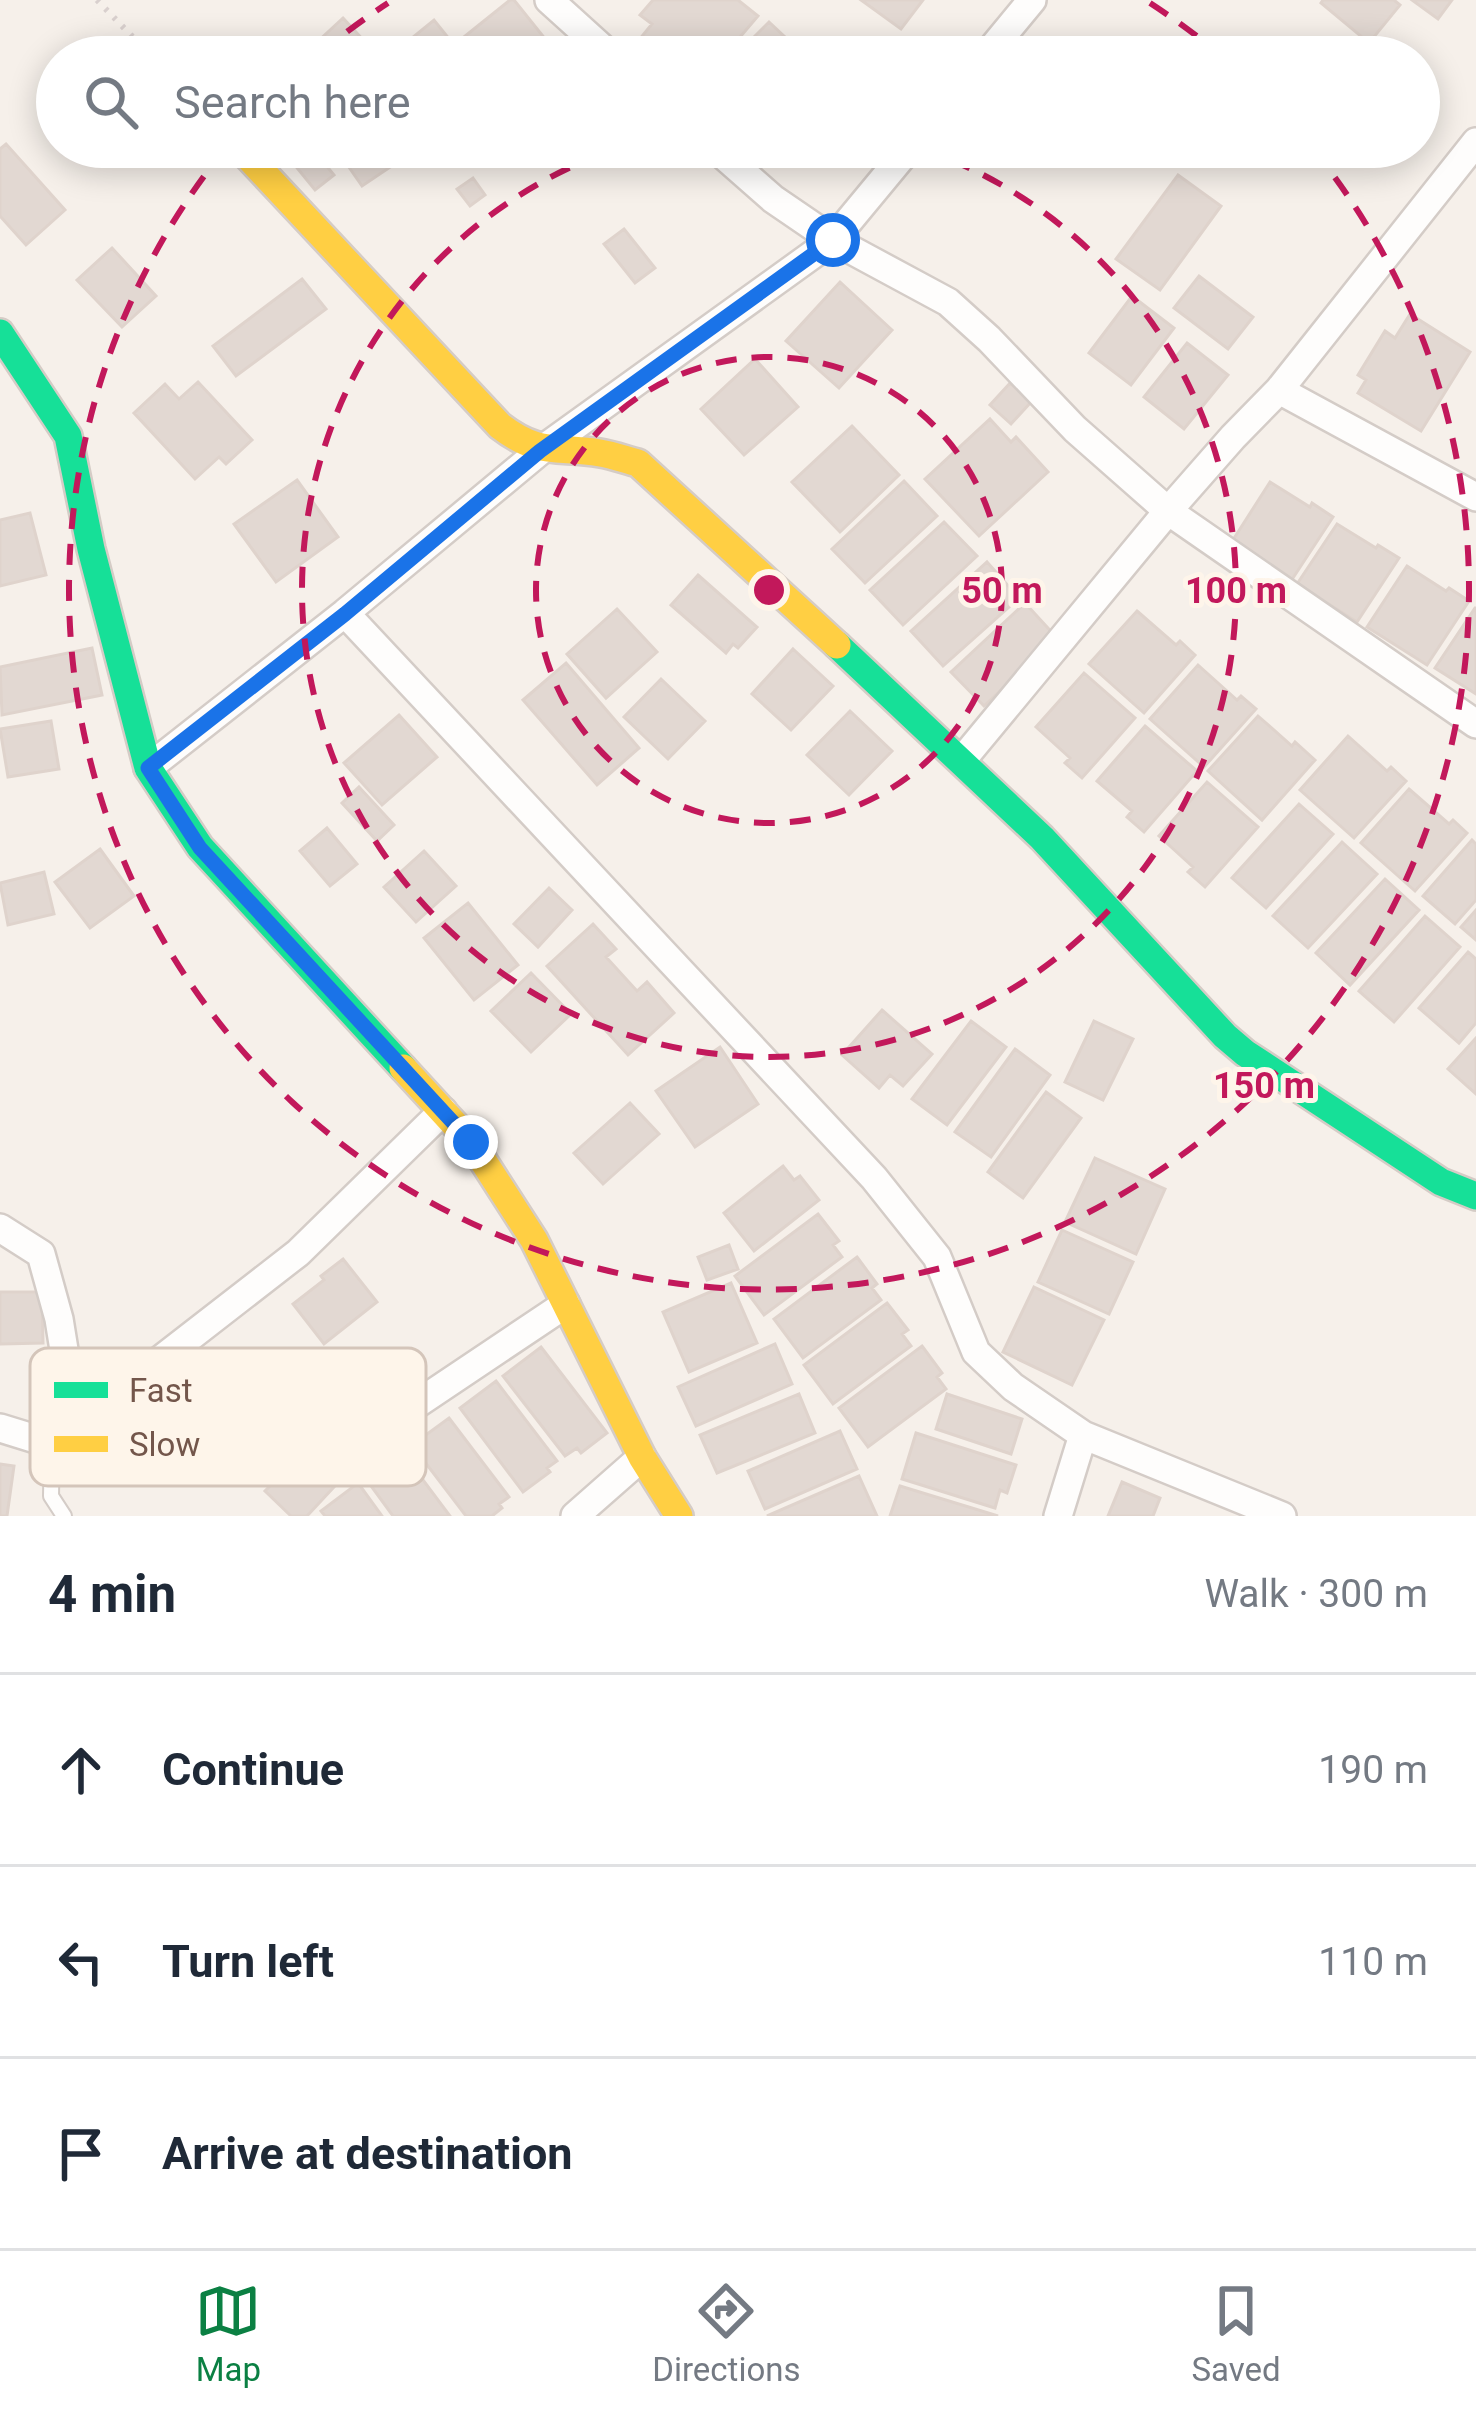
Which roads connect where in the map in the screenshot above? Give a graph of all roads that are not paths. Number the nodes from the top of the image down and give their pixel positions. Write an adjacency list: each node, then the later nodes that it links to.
1 (1032, 0): 4 (street)
2 (554, 2): 3 (street)
3 (590, 36)
4 (1002, 36)
5 (1476, 142): 11 (street)
6 (259, 168): 12 (street)
7 (737, 168): 9 (street)
8 (893, 168): 9 (street)
9 (833, 240): 12 (street); 14 (street)
10 (0, 333): 18 (street)
11 (1279, 390): 13 (street); 14 (street)
12 (540, 451): 15 (street); 17 (street)
13 (1476, 496)
14 (1168, 511): 16 (street); 17 (street)
15 (345, 614): 18 (street); 27 (street)
16 (1476, 724)
17 (962, 760): 20 (street)
18 (148, 768): 19 (street)
19 (443, 1112): 22 (street); 24 (street)
20 (1476, 1196)
21 (0, 1228): 23 (street)
22 (566, 1304): 25 (street); 29 (street)
23 (64, 1348)
24 (175, 1348)
25 (426, 1398)
26 (0, 1428): 28 (street)
27 (1083, 1435): 34 (street); 35 (street)
28 (30, 1437)
29 (642, 1457): 32 (street); 33 (street)
30 (51, 1486): 31 (lane)
31 (64, 1516)
32 (575, 1516)
33 (679, 1516)
34 (1058, 1516)
35 (1282, 1516)

